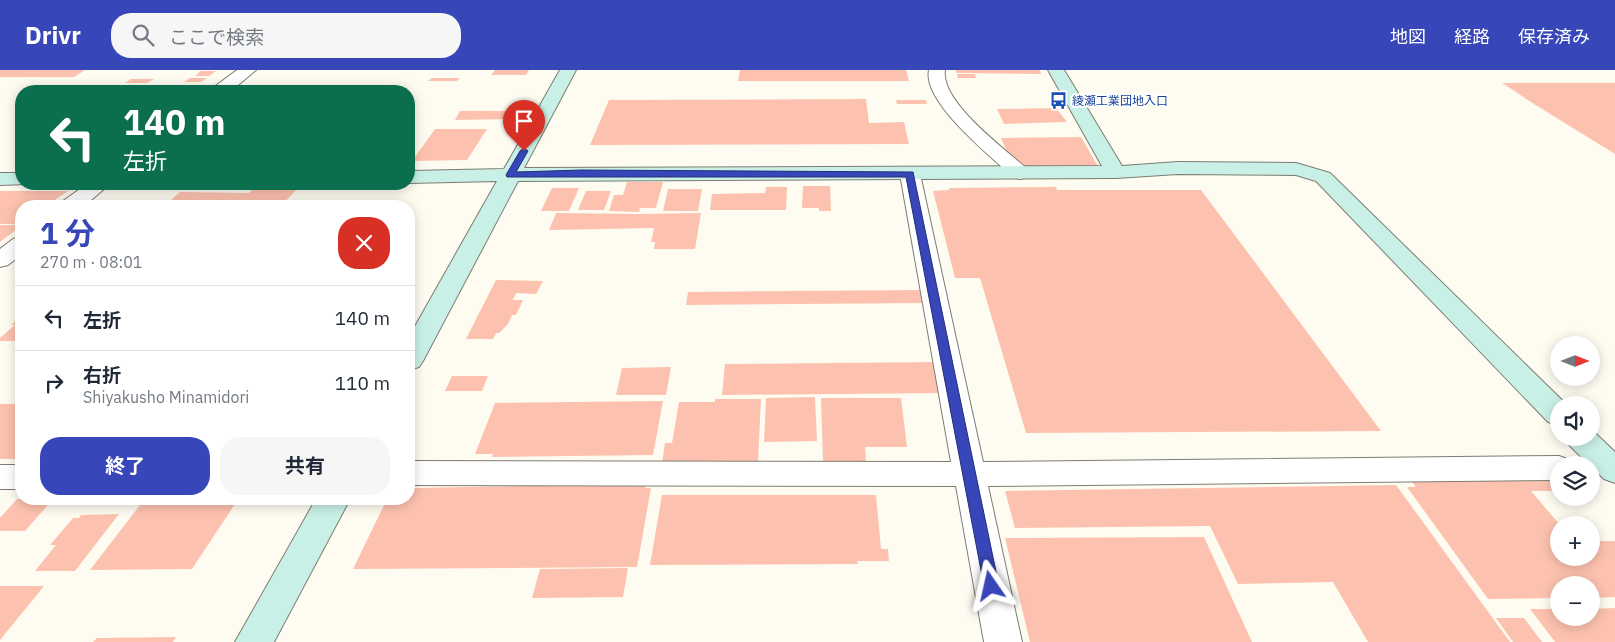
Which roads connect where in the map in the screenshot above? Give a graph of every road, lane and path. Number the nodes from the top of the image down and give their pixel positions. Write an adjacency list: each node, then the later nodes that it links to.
1 (248, 70): 5 (street)
2 (568, 70): 9 (street)
3 (937, 70): 7 (street)
4 (1056, 70): 6 (street)
5 (228, 85)
6 (1116, 172): 7 (street); 18 (street)
7 (1020, 173): 8 (street)
8 (910, 174): 9 (street); 23 (street)
9 (510, 175): 10 (street); 17 (street)
10 (415, 177)
11 (0, 179): 12 (street)
12 (15, 179)
13 (92, 190): 14 (street)
14 (78, 200)
15 (15, 249): 16 (street)
16 (0, 260)
17 (415, 350)
18 (1550, 406)
19 (1588, 446): 21 (street)
20 (1550, 468): 23 (street)
21 (1608, 468)
22 (415, 473): 23 (street)
23 (969, 474): 28 (street)
24 (0, 477): 25 (street)
25 (15, 477)
26 (330, 505): 27 (street)
27 (254, 642)
28 (1003, 642)

